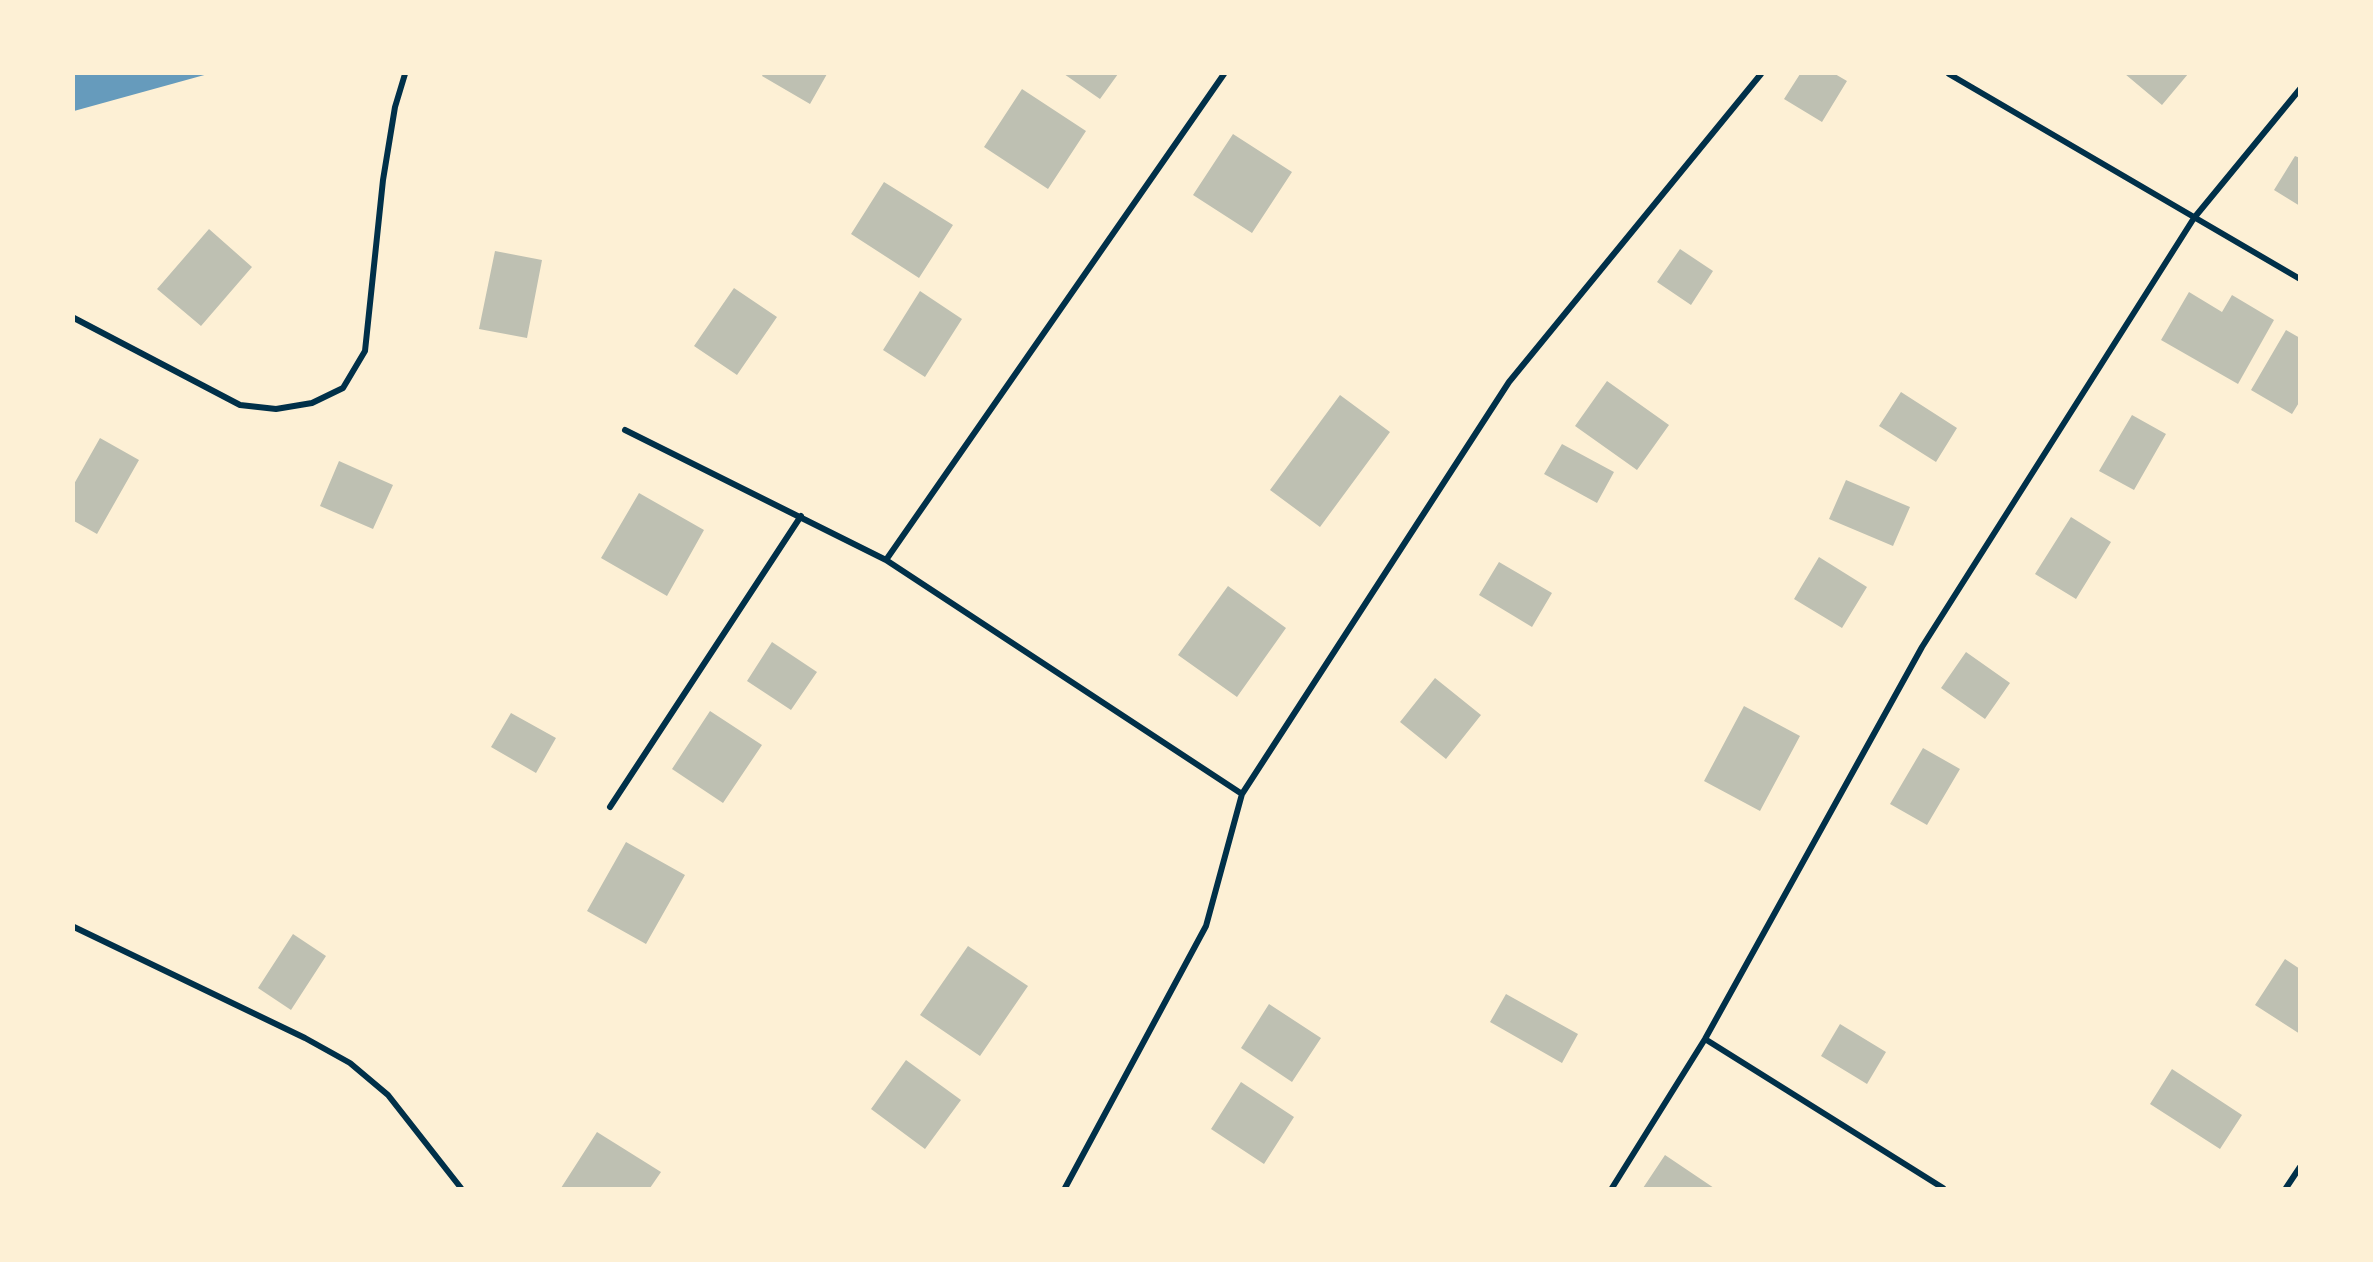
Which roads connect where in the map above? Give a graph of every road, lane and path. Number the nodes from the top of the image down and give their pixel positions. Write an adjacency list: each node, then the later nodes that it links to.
1 (405, 74): 8 (street)
2 (1224, 74): 11 (street)
3 (1761, 74): 12 (street)
4 (1948, 74): 6 (street)
5 (2300, 88): 6 (street)
6 (2194, 218): 7 (street); 15 (street)
7 (2300, 279)
8 (74, 318)
9 (625, 430): 10 (street)
10 (801, 516): 11 (street); 13 (street)
11 (886, 560): 12 (street)
12 (1242, 794): 18 (street)
13 (610, 807)
14 (74, 927): 17 (street)
15 (1705, 1039): 19 (street); 20 (street)
16 (2300, 1167): 21 (street)
17 (461, 1188)
18 (1065, 1188)
19 (1612, 1188)
20 (1943, 1188)
21 (2286, 1188)

